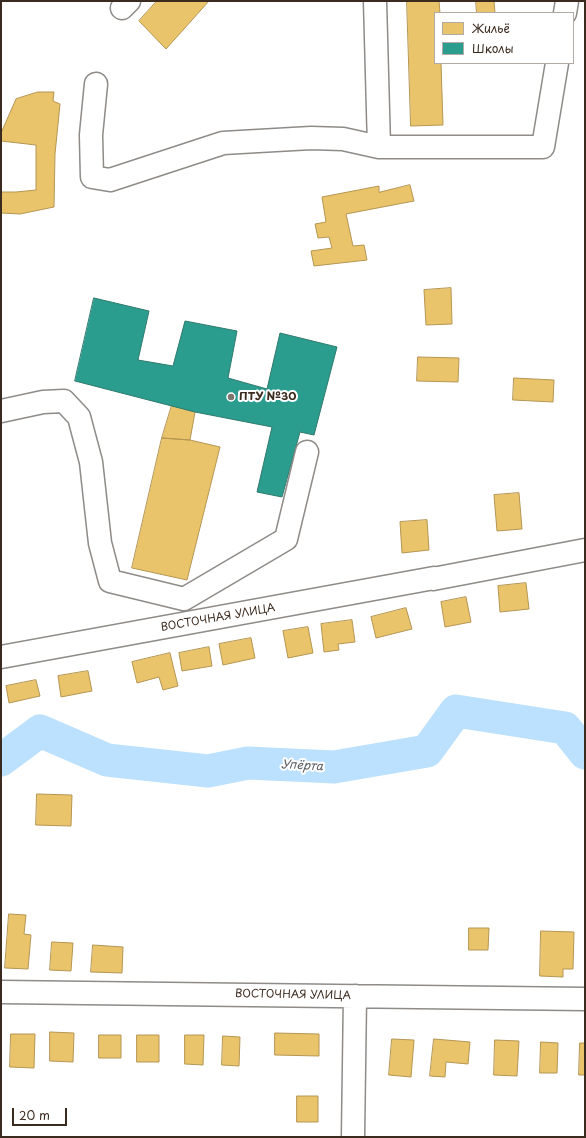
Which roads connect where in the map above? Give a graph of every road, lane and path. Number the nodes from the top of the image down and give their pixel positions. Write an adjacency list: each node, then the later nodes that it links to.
1 (375, 1): 6 (street)
2 (567, 1): 3 (street)
3 (565, 12)
4 (557, 64): 6 (street)
5 (96, 84): 6 (street)
6 (379, 147)
7 (1, 411): 8 (street)
8 (307, 452)
9 (585, 550): 10 (street, ВОСТОЧНАЯ УЛИЦА)
10 (1, 656)
11 (1, 992): 12 (street, ВОСТОЧНАЯ УЛИЦА)
12 (355, 996): 13 (street, ВОСТОЧНАЯ УЛИЦА); 14 (street)
13 (585, 999)
14 (353, 1137)

